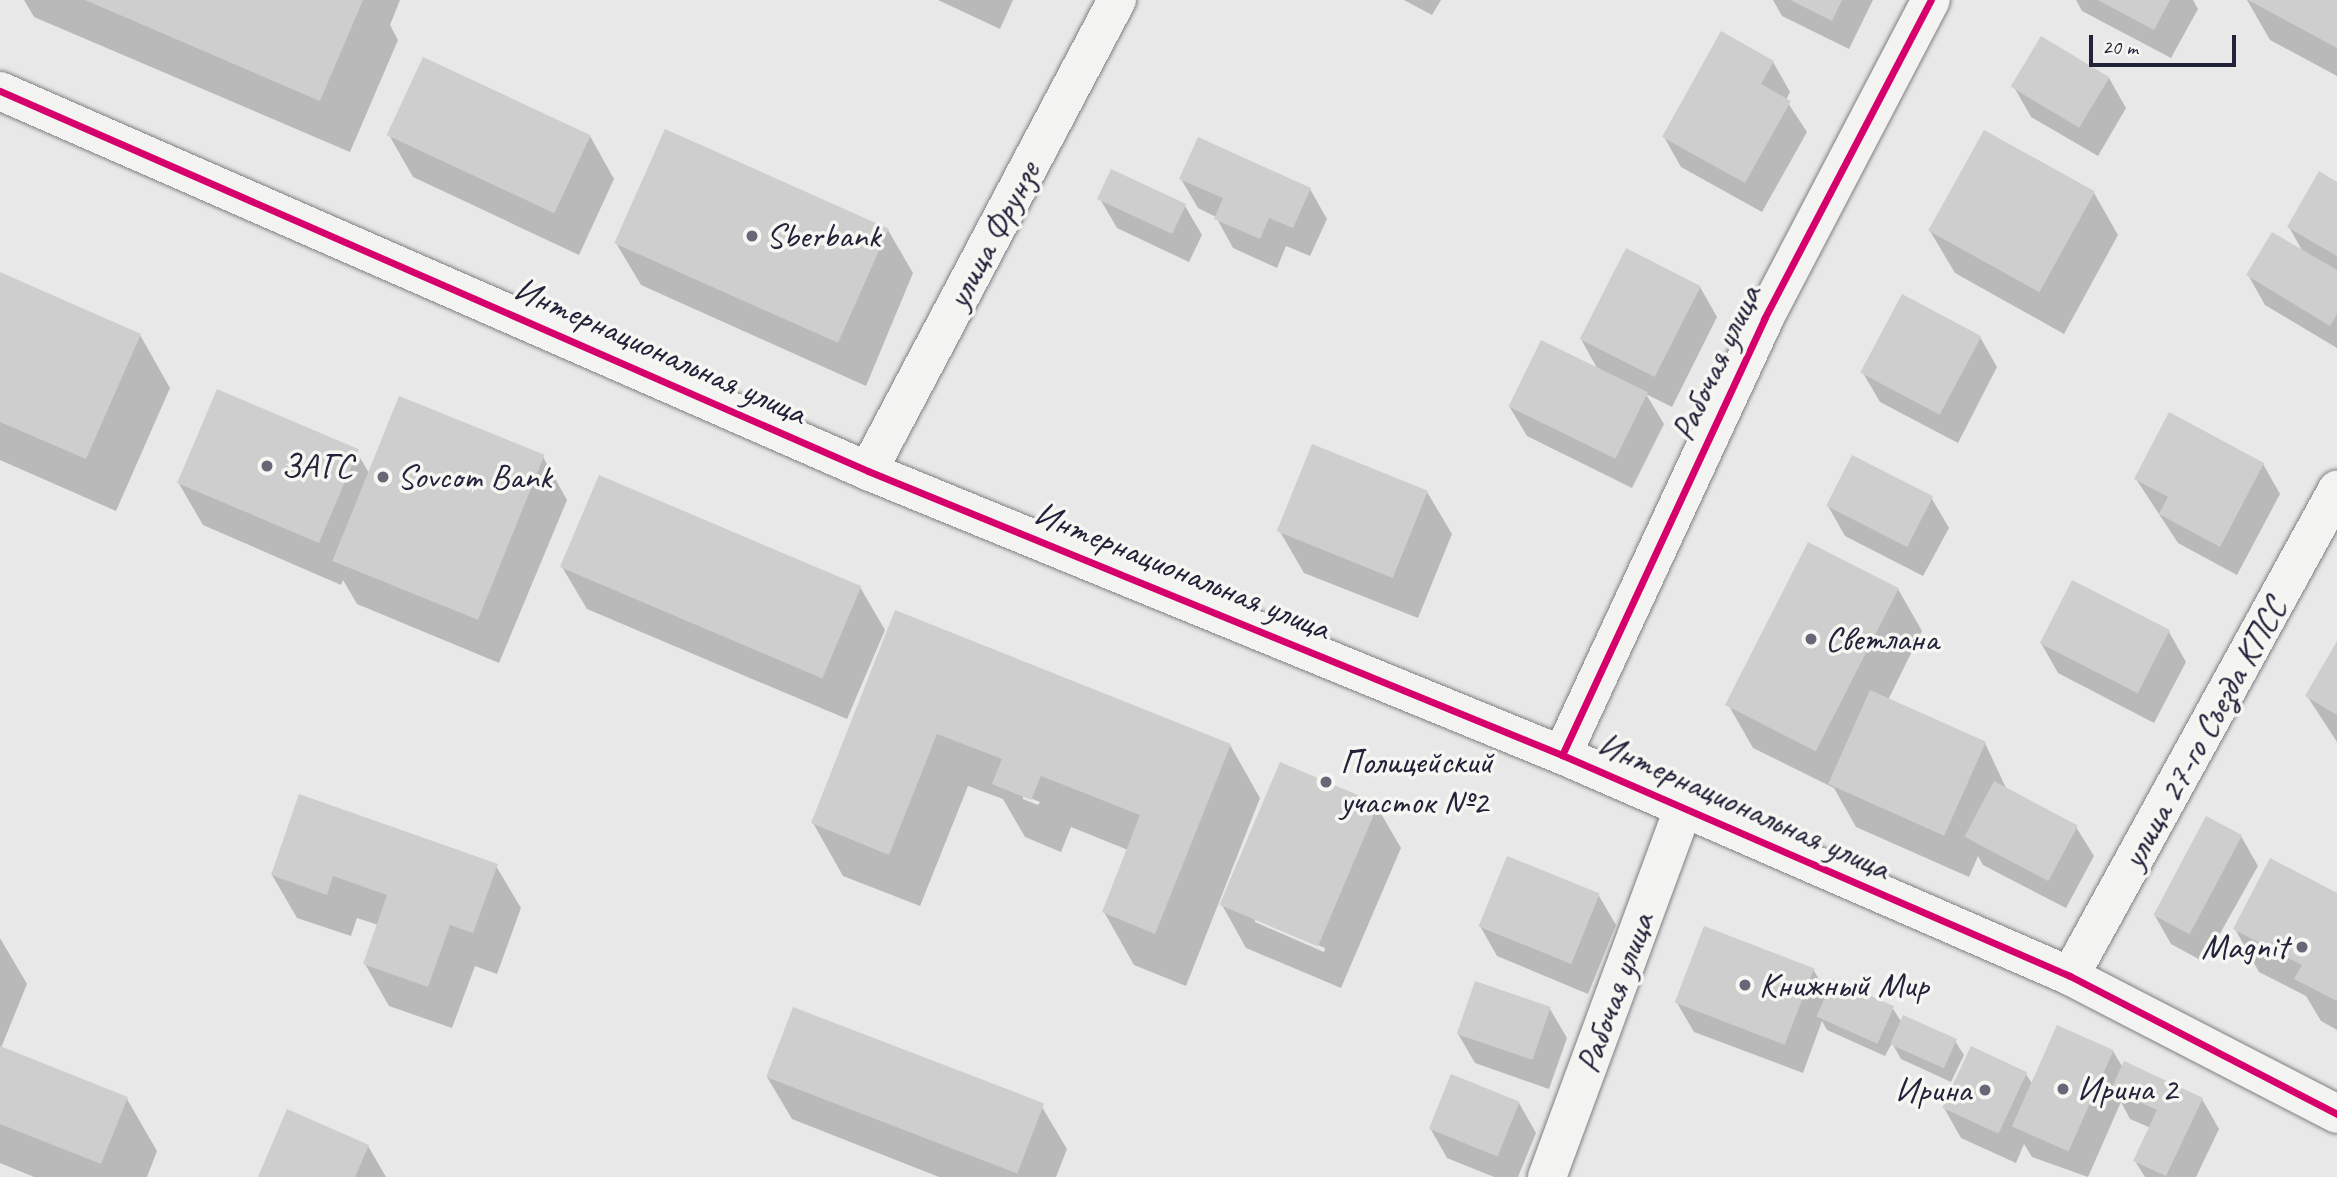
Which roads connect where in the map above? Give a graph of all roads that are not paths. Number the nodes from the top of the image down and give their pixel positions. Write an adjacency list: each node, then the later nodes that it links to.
1 (1118, 0): 4 (street, улица Фрунзе)
2 (1931, 0): 6 (street, Рабочая улица)
3 (0, 90): 4 (street, Интернациональная улица)
4 (868, 471): 6 (street, Интернациональная улица)
5 (2337, 490): 8 (street, улица 27-го Съезда КПСС)
6 (1562, 755): 7 (street, Интернациональная улица)
7 (1683, 810): 8 (street, Интернациональная улица); 10 (street, Рабочая улица)
8 (2070, 976): 9 (street, Интернациональная улица)
9 (2337, 1114)
10 (1547, 1177)

